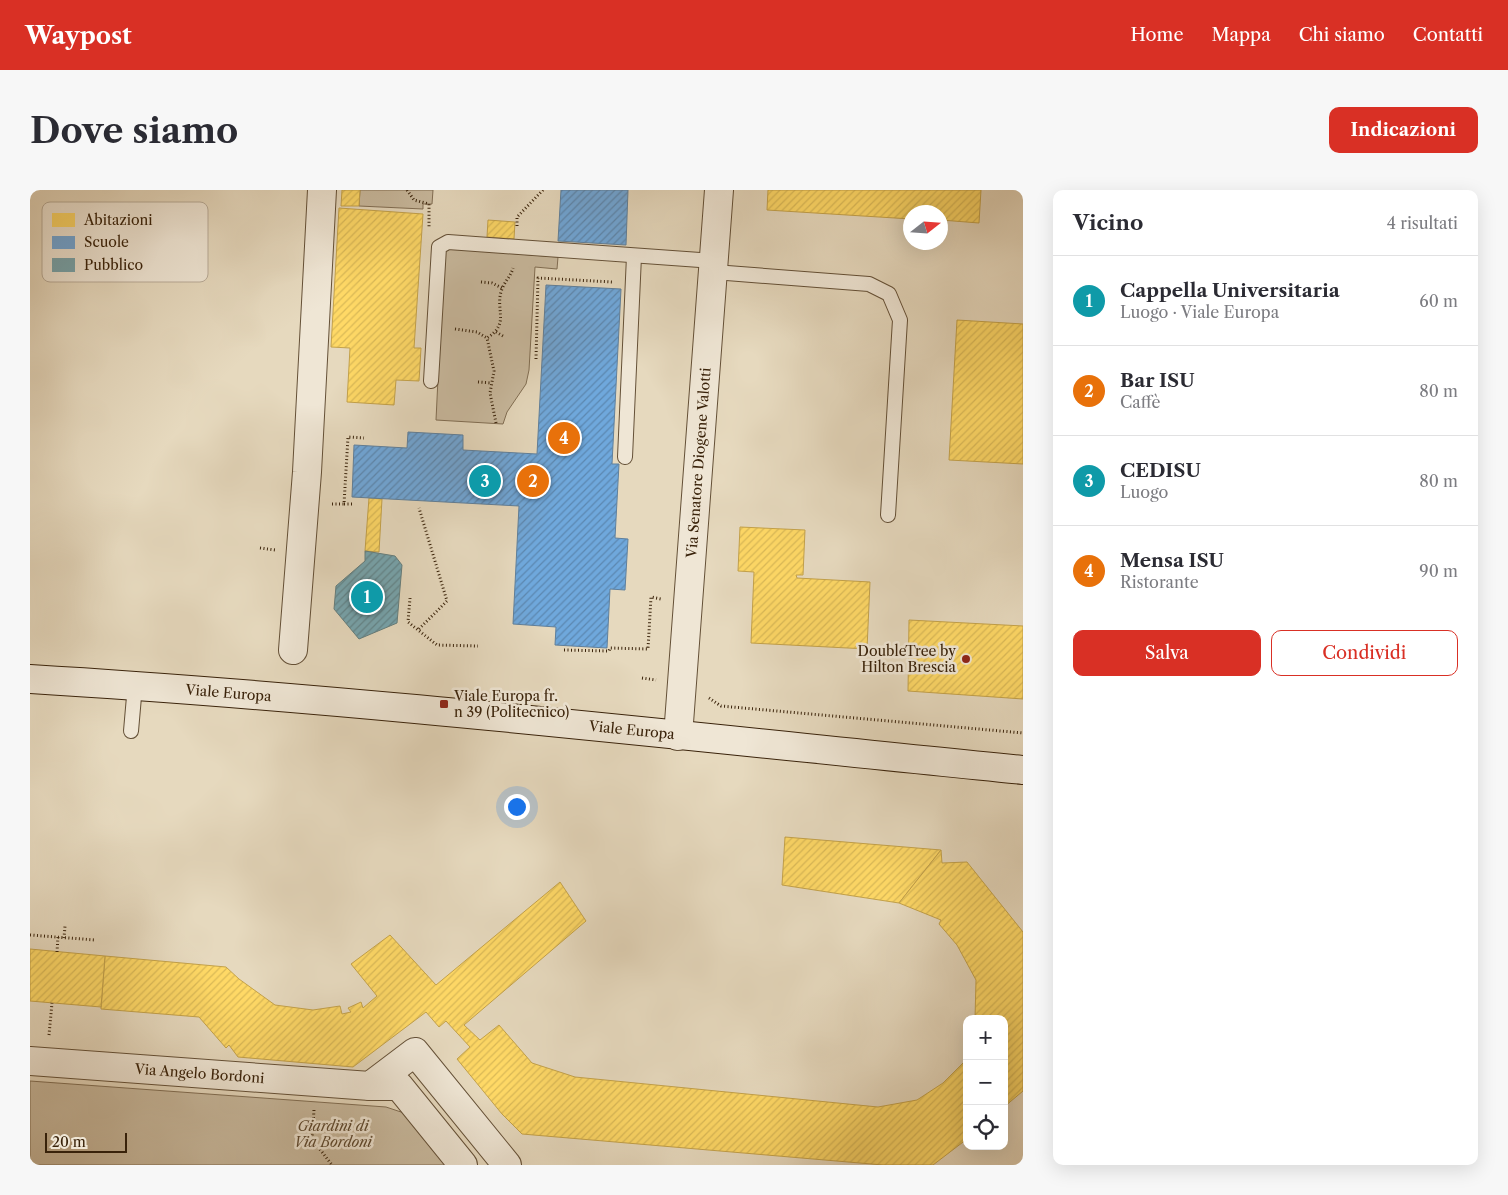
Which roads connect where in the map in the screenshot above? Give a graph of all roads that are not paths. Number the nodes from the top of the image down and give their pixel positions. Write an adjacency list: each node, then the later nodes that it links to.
1 (322, 190): 8 (street)
2 (719, 190): 4 (street, Via Senatore Diogene Valotti)
3 (634, 256): 4 (lane); 5 (lane); 6 (lane)
4 (714, 267): 7 (lane); 12 (street, Via Senatore Diogene Valotti)
5 (431, 381)
6 (625, 457)
7 (888, 516)
8 (293, 650)
9 (30, 679): 10 (street, Viale Europa)
10 (135, 685): 11 (lane); 12 (street, Viale Europa)
11 (131, 731)
12 (678, 736): 13 (street, Viale Europa)
13 (1023, 770)
14 (30, 1061): 15 (street, Via Angelo Bordoni)
15 (370, 1086): 16 (street, Via Angelo Bordoni); 17 (street)
16 (463, 1165)
17 (507, 1165)

